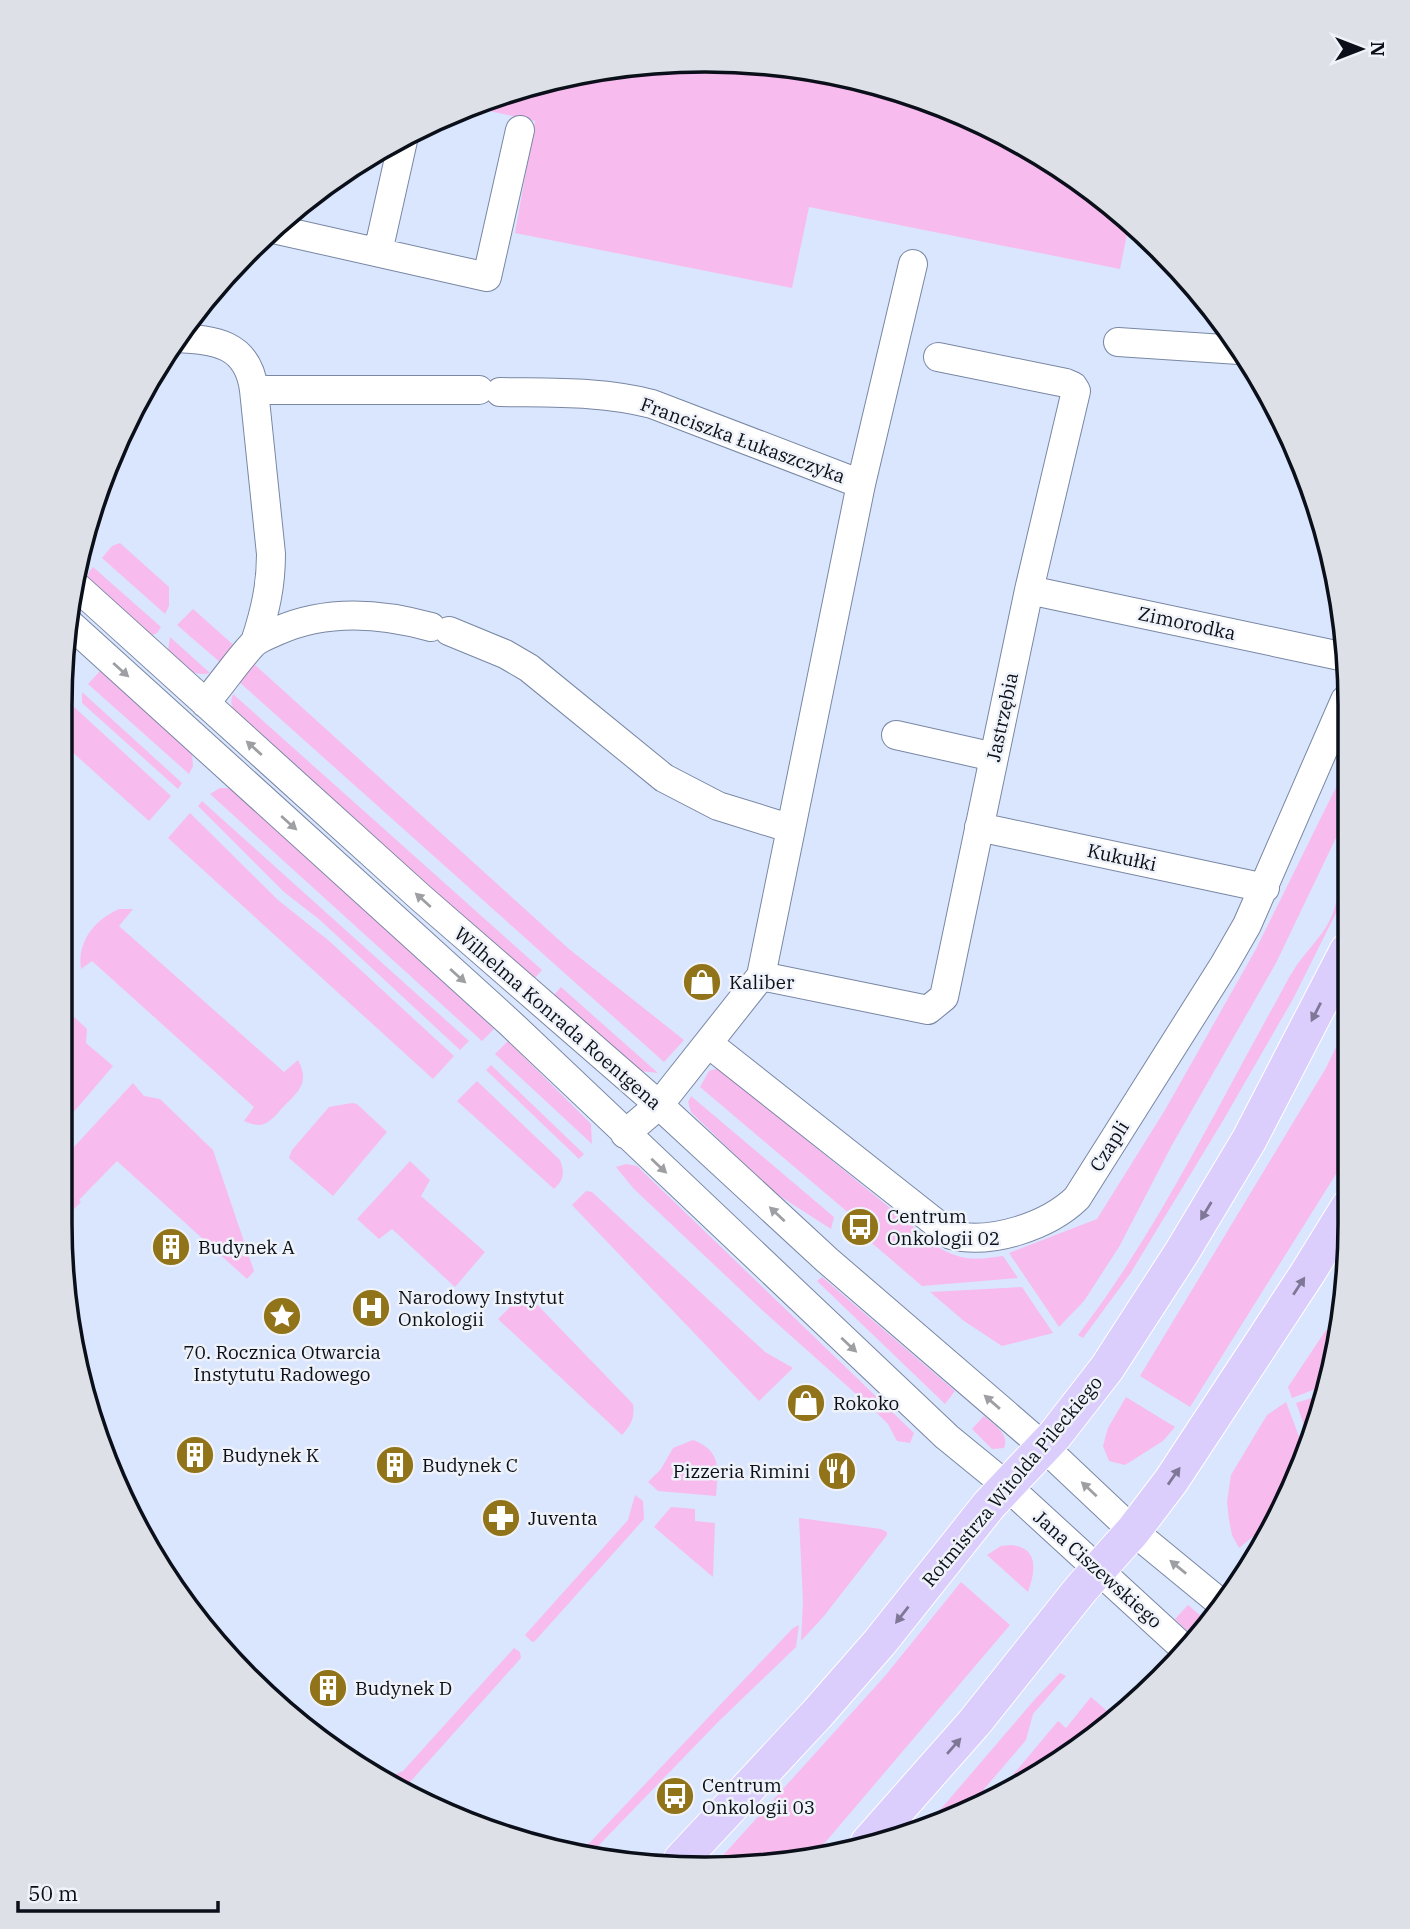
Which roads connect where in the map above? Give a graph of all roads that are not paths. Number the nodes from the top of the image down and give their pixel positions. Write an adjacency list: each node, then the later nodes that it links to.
1 (520, 130): 4 (street)
2 (401, 150): 4 (street)
3 (284, 231): 4 (street)
4 (378, 252)
5 (914, 264): 11 (street, Franciszka Łukaszczyka)
6 (188, 339): 10 (street)
7 (1118, 342): 8 (street)
8 (1229, 349)
9 (938, 357): 12 (street, Jastrzębia)
10 (254, 390): 11 (street, Franciszka Łukaszczyka); 15 (street)
11 (861, 484): 22 (street, Franciszka Łukaszczyka)
12 (1029, 590): 16 (street, Zimorodka); 20 (street, Jastrzębia)
13 (82, 592): 17 (street, Wilhelma Konrada Roentgena)
14 (76, 630): 28 (street, Wilhelma Konrada Roentgena, one-way to 28)
15 (254, 642): 17 (street); 22 (street)
16 (1336, 655)
17 (205, 703): 27 (street, Wilhelma Konrada Roentgena, one-way to 17)
18 (1338, 716): 23 (street, Czapli)
19 (896, 735): 20 (street)
20 (994, 757): 21 (street, Jastrzębia)
21 (979, 827): 23 (street, Kukułki); 25 (street, Jastrzębia)
22 (789, 828): 25 (street, Franciszka Łukaszczyka)
23 (1265, 888): 26 (street, Czapli)
24 (1338, 968): 30 (main road, Rotmistrza Witolda Pileckiego, one-way to 30)
25 (761, 976): 26 (street)
26 (709, 1044): 27 (street)
27 (659, 1105): 28 (street); 30 (street, Wilhelma Konrada Roentgena, one-way to 27)
28 (625, 1134): 31 (street, Wilhelma Konrada Roentgena, one-way to 31)
29 (1338, 1223): 32 (main road, one-way to 29)
30 (1044, 1447): 31 (main road, Rotmistrza Witolda Pileckiego); 32 (street, one-way to 30)
31 (1007, 1486): 33 (street, Jana Ciszewskiego); 37 (main road, Rotmistrza Witolda Pileckiego, one-way to 37)
32 (1133, 1531): 33 (main road); 34 (street, one-way to 32)
33 (1098, 1569): 35 (street, Jana Ciszewskiego); 36 (main road, one-way to 33)
34 (1215, 1598)
35 (1179, 1644)
36 (876, 1834)
37 (684, 1856)

